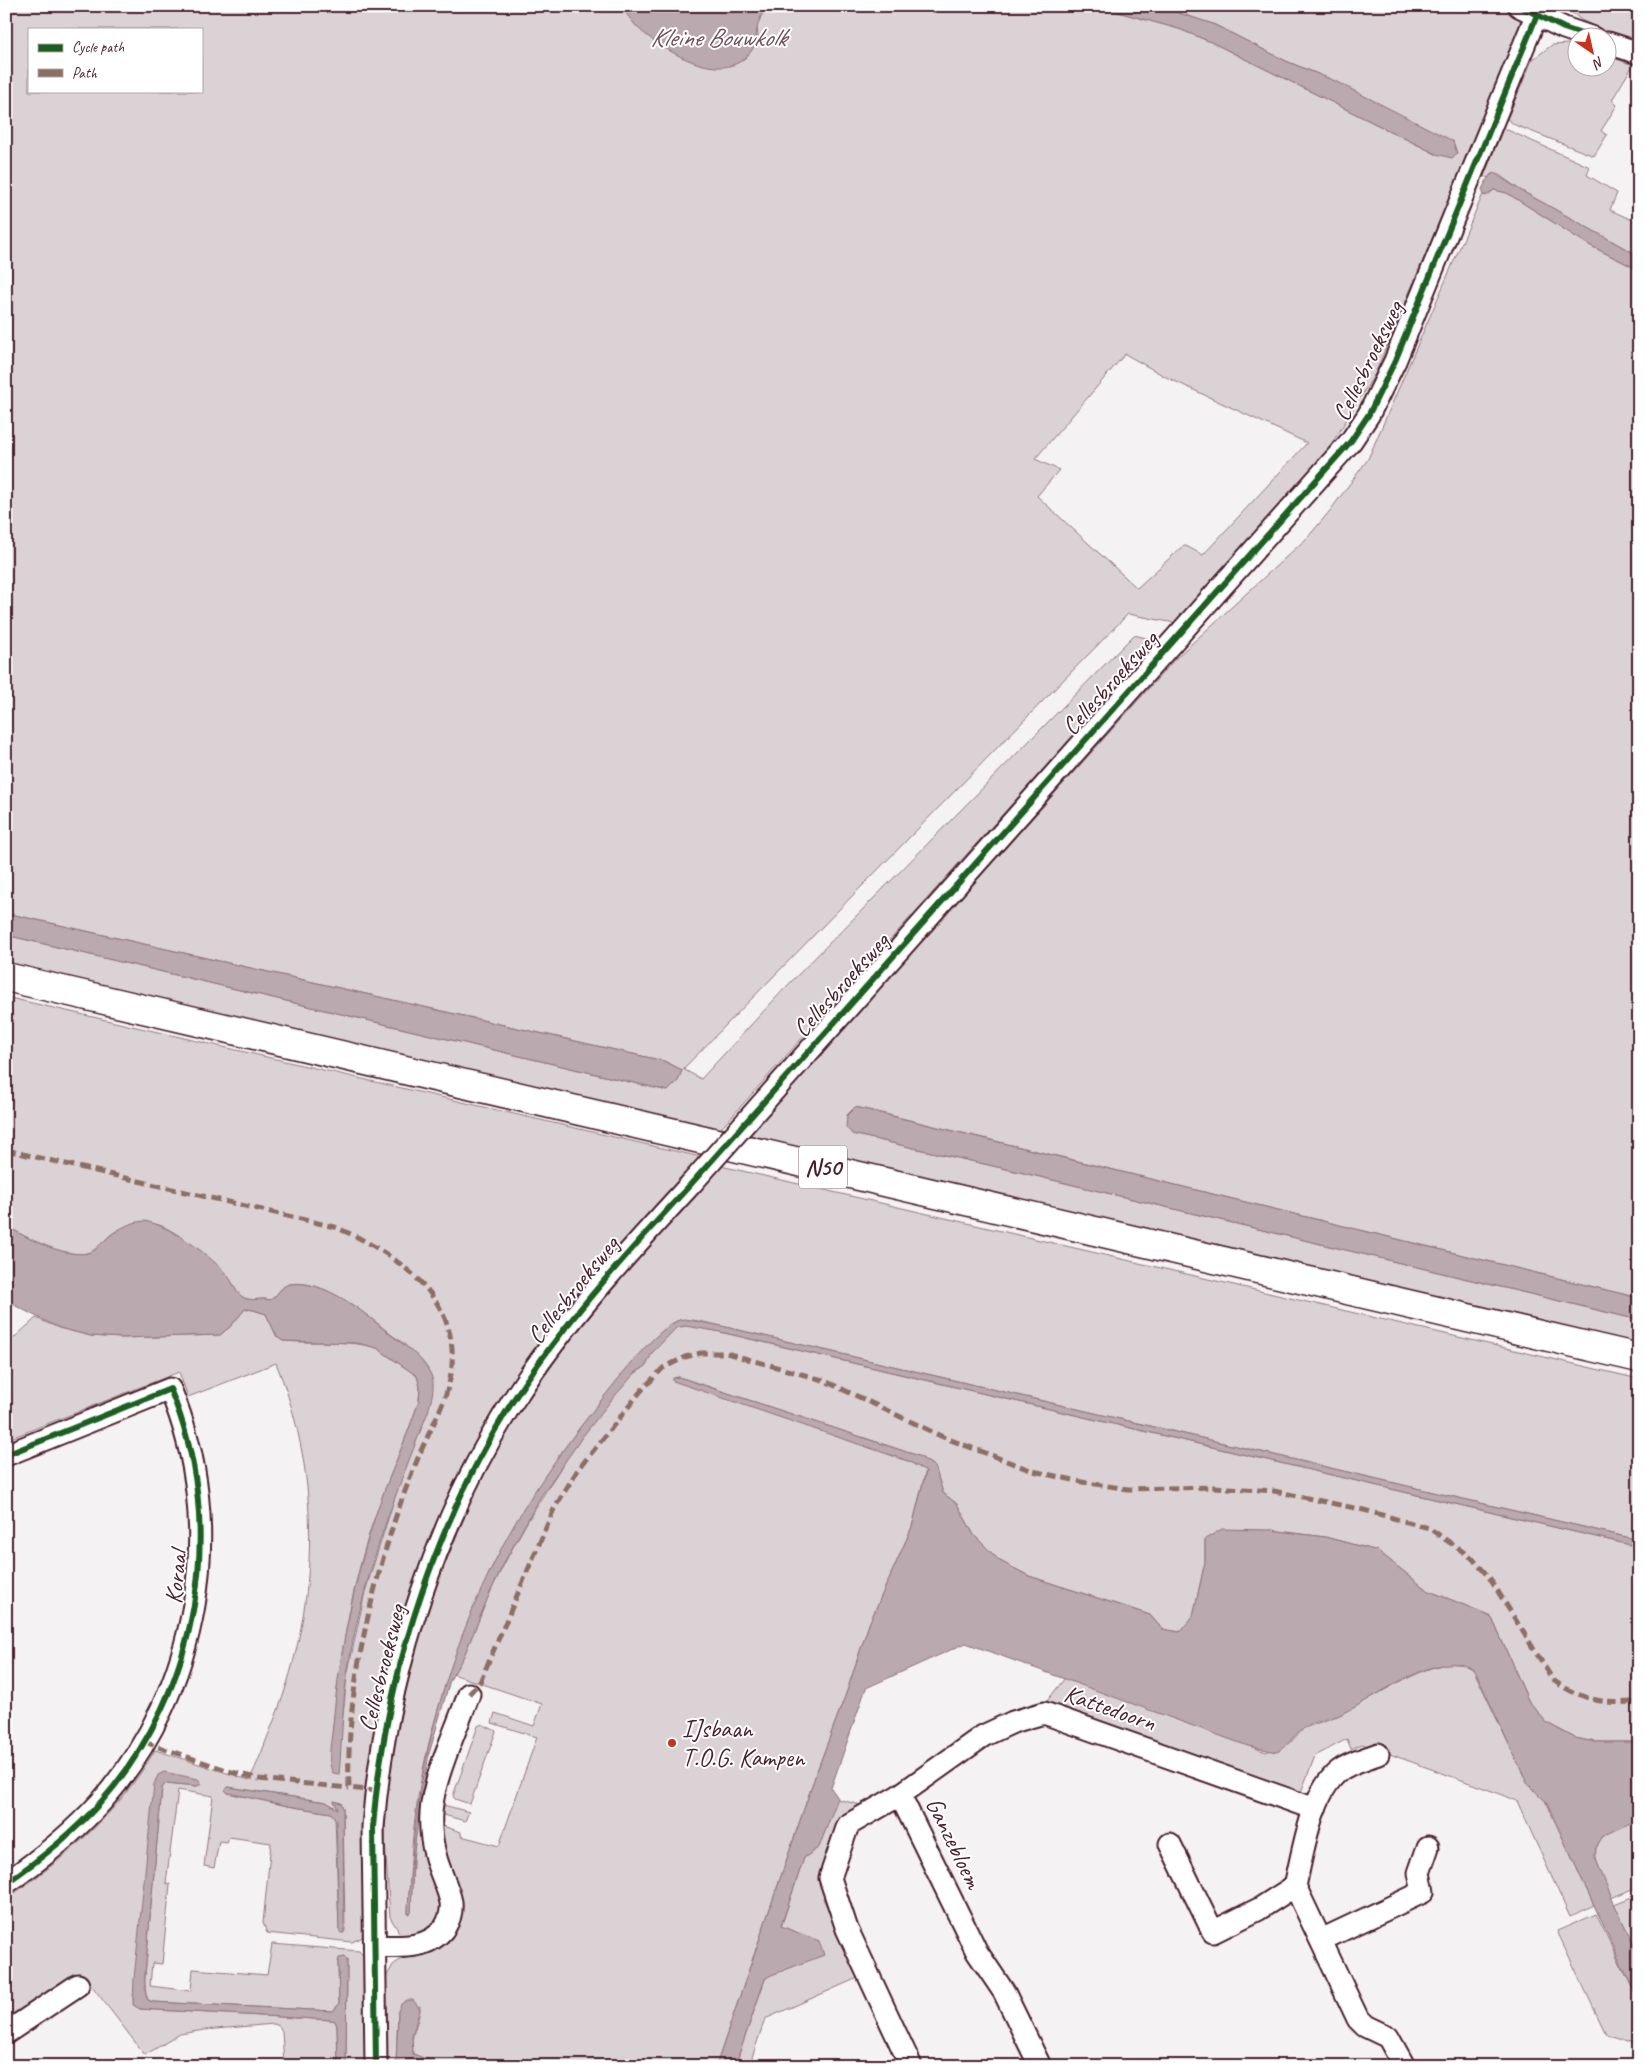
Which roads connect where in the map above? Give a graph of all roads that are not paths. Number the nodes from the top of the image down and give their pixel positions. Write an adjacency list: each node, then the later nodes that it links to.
1 (1532, 9): 2 (street); 19 (street, Cellesbroeksweg, bridge)
2 (1572, 28)
3 (1618, 46): 4 (street)
4 (1639, 53)
5 (6, 977): 7 (highway, N50)
6 (6, 989): 8 (highway, N50)
7 (1639, 1358)
8 (1639, 1370)
9 (6, 1455): 16 (street, Koraal)
10 (469, 1694): 19 (street)
11 (1378, 1754): 13 (street)
12 (900, 1794): 13 (street, Kattedoorn); 23 (street, Ganzebloem); 24 (street, Ganzebloem)
13 (1315, 1808): 17 (street)
14 (1170, 1844): 17 (street)
15 (1428, 1847): 18 (street)
16 (6, 1883)
17 (1295, 1886): 18 (street)
18 (1321, 1940): 25 (street)
19 (375, 1946): 22 (street, Cellesbroeksweg)
20 (78, 1985): 21 (street)
21 (6, 2033)
22 (376, 2066)
23 (911, 2066)
24 (1040, 2066)
25 (1404, 2066)

